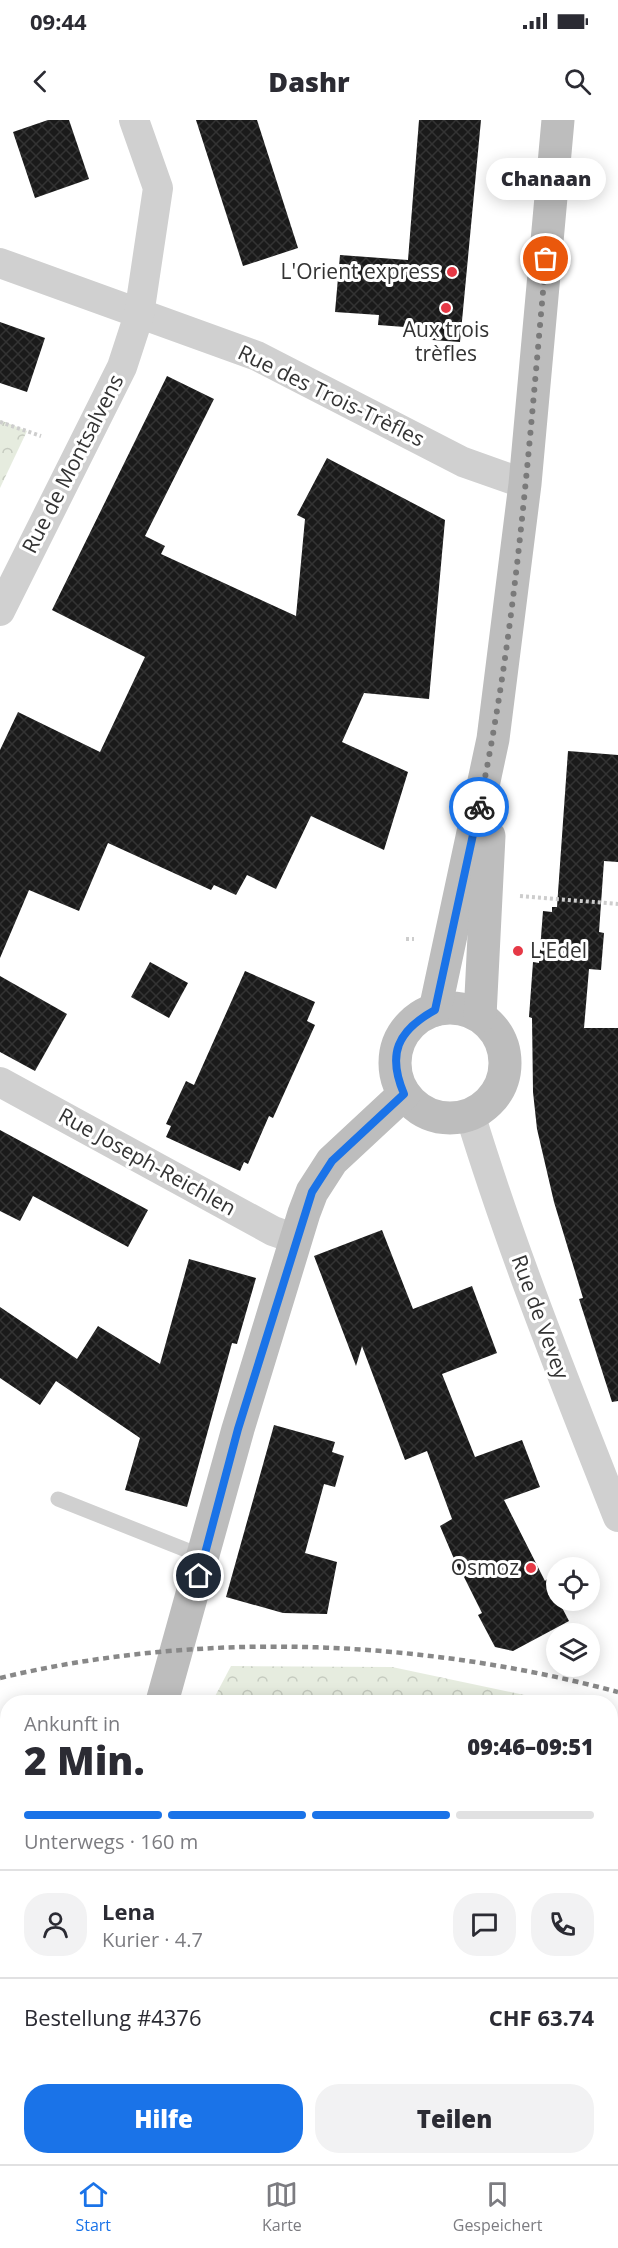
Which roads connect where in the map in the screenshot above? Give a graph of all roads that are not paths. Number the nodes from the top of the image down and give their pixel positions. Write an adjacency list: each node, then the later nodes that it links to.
1 (134, 120): 4 (street, Rue de Montsalvens)
2 (558, 120): 5 (main road)
3 (0, 263): 4 (street, Rue des Trois-Trèfles)
4 (139, 315): 5 (street, Rue des Trois-Trèfles); 6 (street, Rue de Montsalvens)
5 (525, 484): 7 (main road)
6 (0, 611)
7 (494, 739): 8 (main road); 9 (main road)
8 (435, 1010): 9 (main road); 11 (main road)
9 (480, 1016): 12 (main road)
10 (0, 1082): 13 (street, Rue Joseph-Reichlen)
11 (404, 1094): 12 (main road); 13 (main road)
12 (470, 1114): 15 (street, Rue de Vevey)
13 (296, 1239): 16 (main road)
14 (58, 1499): 16 (lane)
15 (618, 1517)
16 (204, 1557): 17 (main road)
17 (164, 1695)

